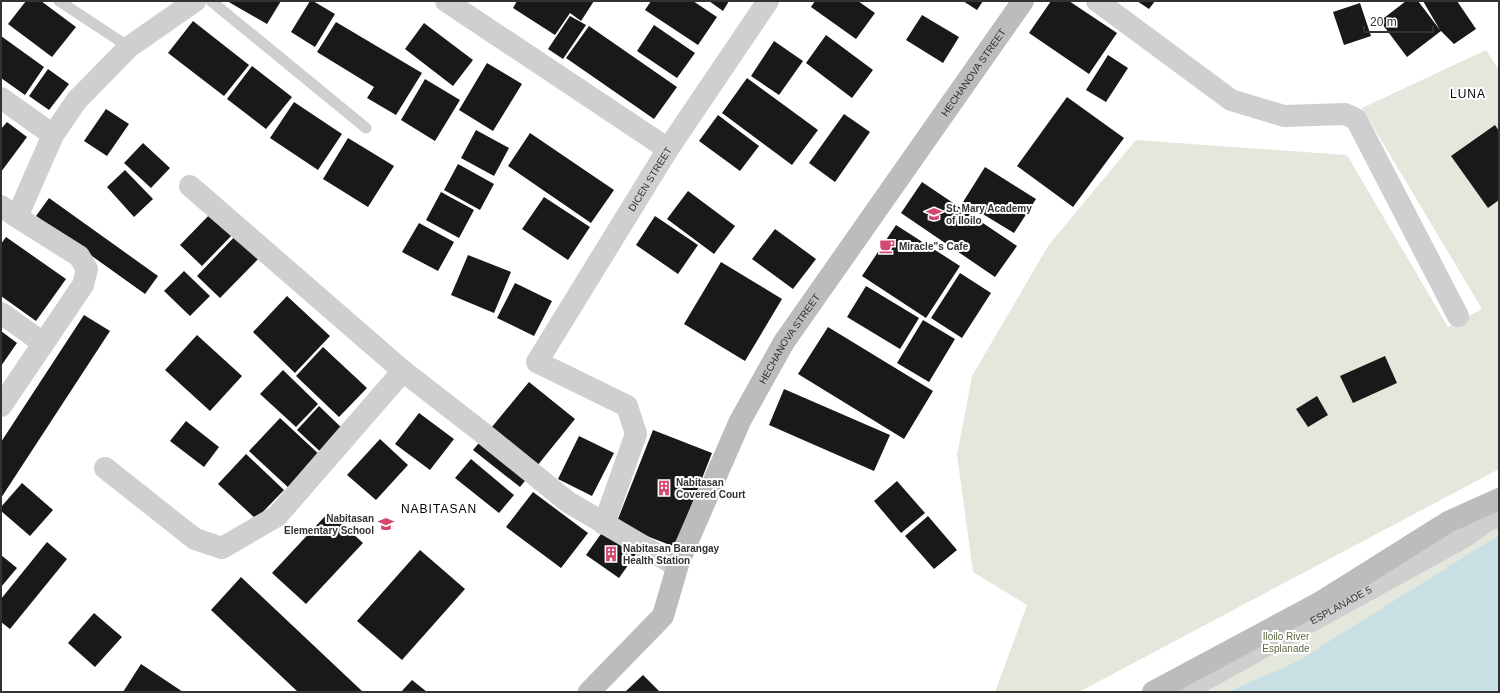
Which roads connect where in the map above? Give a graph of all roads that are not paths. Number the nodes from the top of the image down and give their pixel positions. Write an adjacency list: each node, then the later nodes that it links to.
1 (59, 1): 8 (lane)
2 (195, 1): 8 (street)
3 (211, 1): 10 (lane)
4 (446, 1): 12 (street)
5 (768, 1): 12 (street, DICEN STREET)
6 (1023, 1): 24 (main road, HECHANOVA STREET)
7 (1097, 1): 16 (street)
8 (129, 47): 11 (street)
9 (1, 98): 11 (street)
10 (366, 128)
11 (53, 135): 14 (street)
12 (668, 149): 23 (street, DICEN STREET)
13 (190, 186): 18 (street)
14 (9, 212): 17 (street)
15 (1, 313): 17 (street)
16 (1458, 316)
17 (43, 344): 19 (street)
18 (403, 371): 20 (street); 23 (street)
19 (1, 405)
20 (105, 468)
21 (1499, 499): 26 (main road)
22 (1499, 517): 27 (street, ESPLANADE 5)
23 (604, 524): 24 (street)
24 (677, 566): 25 (main road, HECHANOVA STREET)
25 (589, 692)
26 (1153, 692)
27 (1182, 692)

